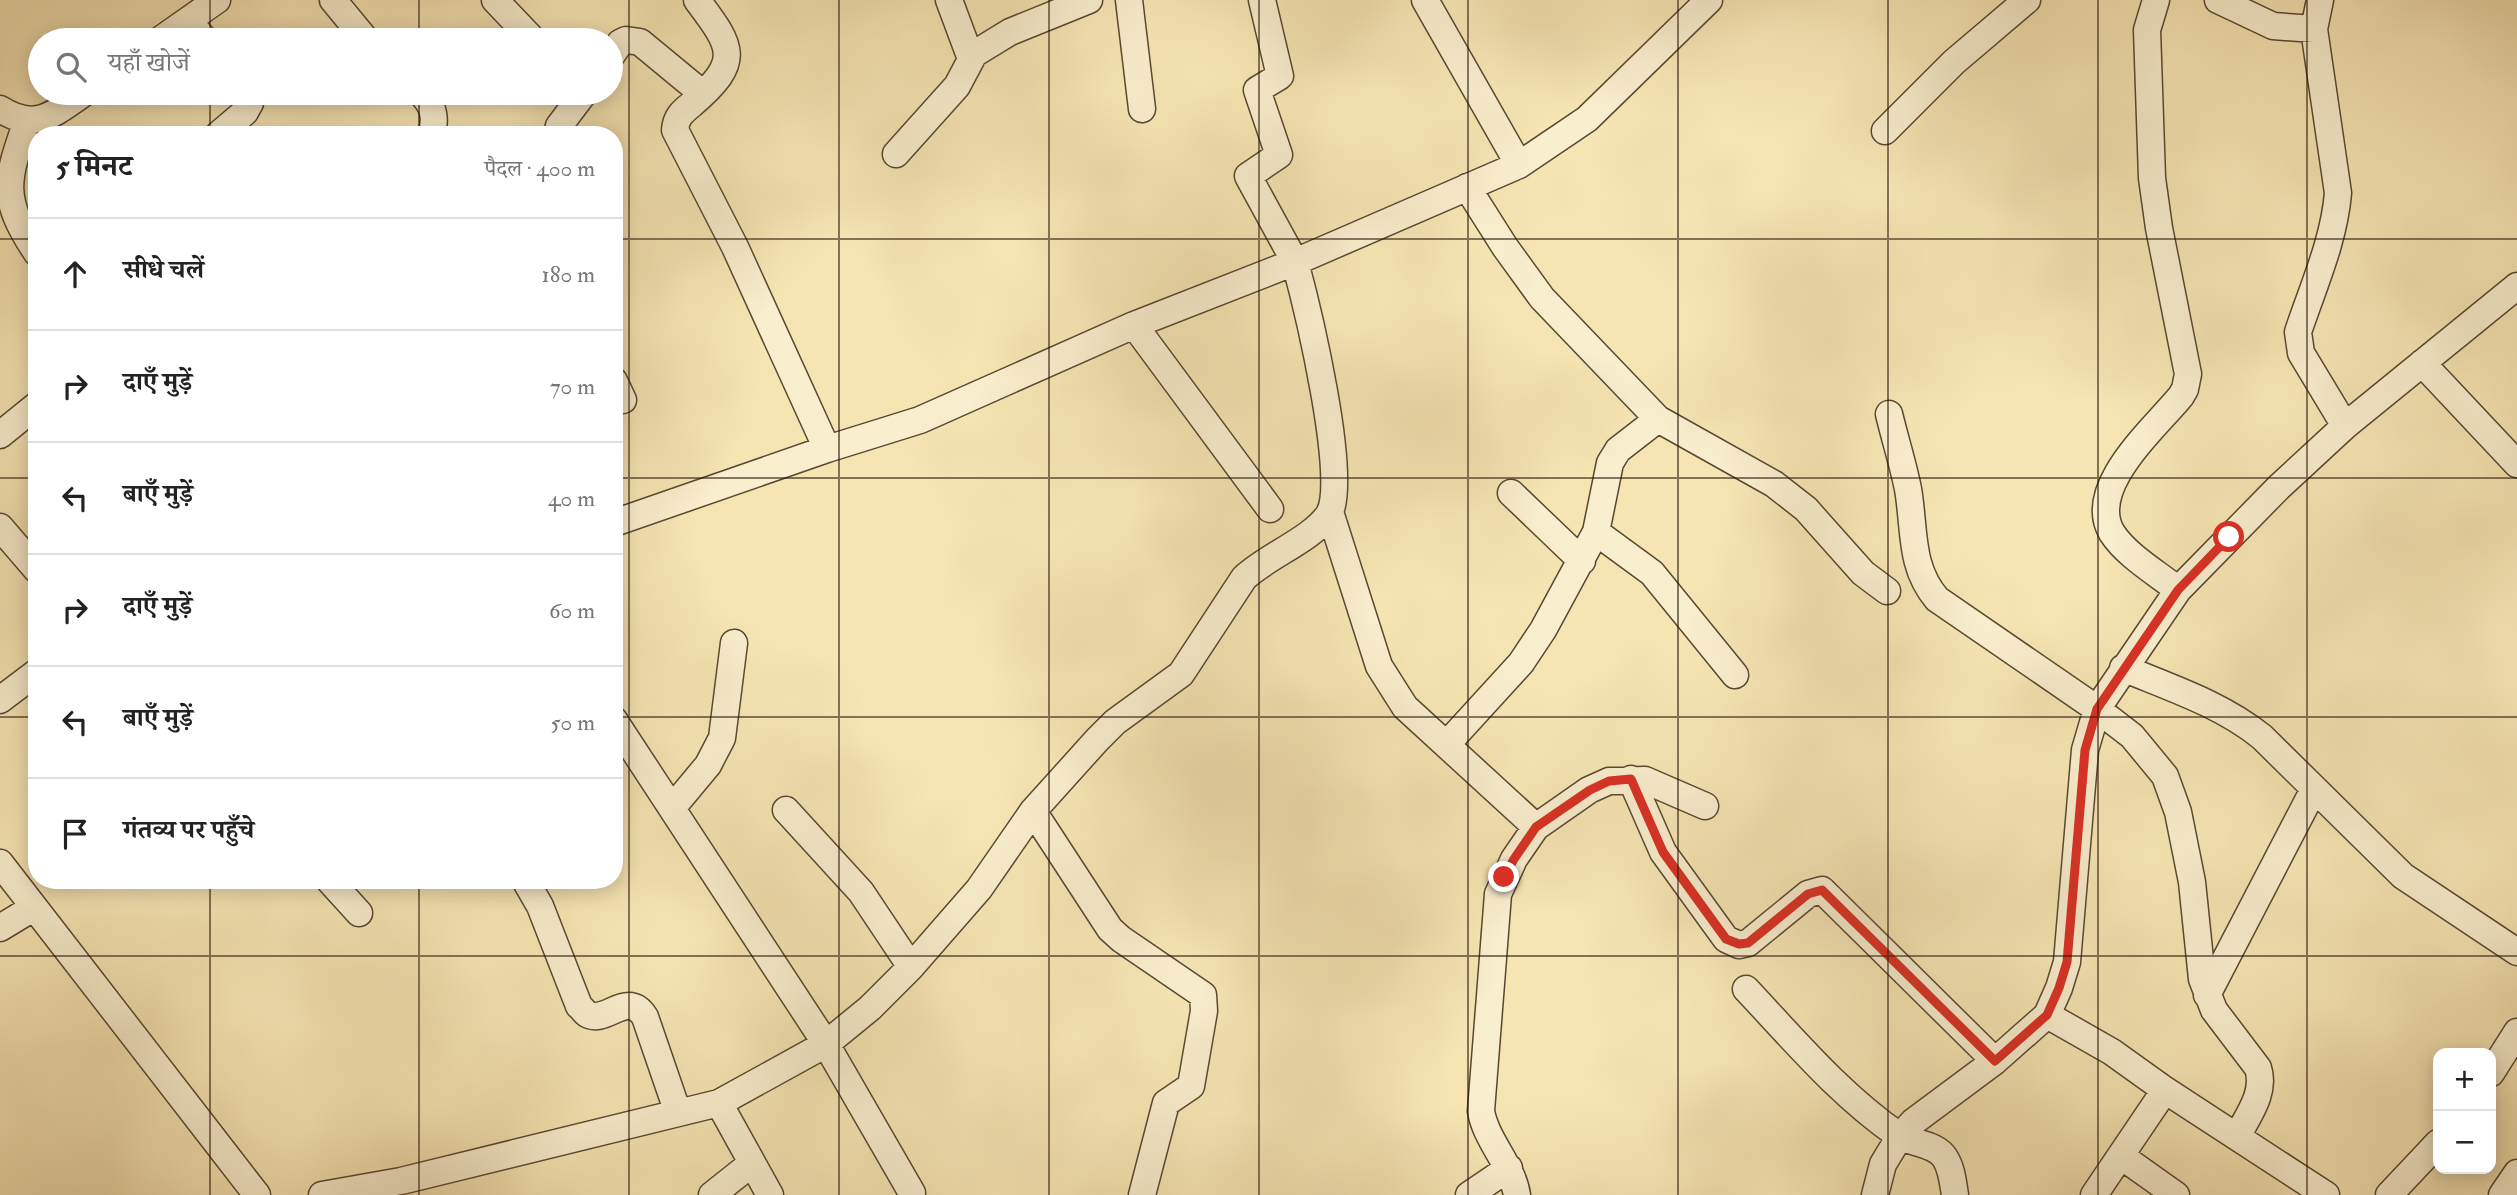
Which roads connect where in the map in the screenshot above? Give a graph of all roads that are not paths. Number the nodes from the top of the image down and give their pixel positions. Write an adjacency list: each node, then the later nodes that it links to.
1 (333, 0): 16 (street)
2 (495, 0): 17 (street)
3 (697, 0): 21 (street)
4 (949, 0): 20 (street)
5 (1089, 0): 20 (street)
6 (1129, 0): 26 (street)
7 (1262, 0): 38 (street)
8 (1425, 0): 34 (street)
9 (1709, 0): 34 (street)
10 (2027, 0): 32 (street)
11 (2156, 0): 57 (street)
12 (2218, 0): 18 (street)
13 (2320, 0): 18 (street)
14 (202, 14): 15 (street)
15 (179, 28)
16 (356, 28)
17 (522, 28)
18 (2314, 29): 45 (street)
19 (623, 43): 21 (street)
20 (971, 59): 33 (street)
21 (703, 94): 47 (street)
22 (65, 105): 28 (street)
23 (249, 105): 29 (street)
24 (429, 105): 30 (street)
25 (574, 105): 31 (street)
26 (1142, 108)
27 (0, 109): 28 (street)
28 (27, 121): 35 (street)
29 (229, 126)
30 (435, 126)
31 (559, 126)
32 (1885, 131)
33 (896, 153)
34 (1519, 165): 36 (street)
35 (4, 185): 37 (street)
36 (1467, 187): 38 (street); 44 (street)
37 (28, 241)
38 (1295, 262): 40 (street); 51 (street)
39 (2517, 286): 41 (street)
40 (1134, 325): 47 (street); 50 (street)
41 (2422, 363): 45 (street); 48 (street)
42 (28, 412): 46 (street)
43 (1889, 414): 64 (street)
44 (1658, 419): 54 (street); 58 (street)
45 (2344, 426): 57 (street)
46 (0, 435)
47 (827, 449): 52 (street)
48 (2517, 464)
49 (1511, 493): 56 (street)
50 (1270, 509)
51 (1330, 512): 66 (street); 72 (street)
52 (623, 520)
53 (0, 527): 55 (street)
54 (1596, 532): 56 (street); 61 (street)
55 (28, 560)
56 (1582, 561): 66 (street)
57 (2178, 590): 60 (street)
58 (1887, 592)
59 (734, 643): 70 (street)
60 (2123, 668): 64 (street); 68 (street)
61 (1735, 675)
62 (28, 679): 63 (street)
63 (0, 699)
64 (2097, 709): 83 (street); 84 (street)
65 (623, 733): 70 (street)
66 (1447, 744): 73 (street)
67 (1631, 779): 69 (street); 73 (street); 87 (street)
68 (2314, 789): 80 (street); 83 (street)
69 (1705, 806)
70 (673, 807): 86 (street)
71 (786, 810): 81 (street)
72 (1034, 811): 81 (street); 104 (street)
73 (1536, 827): 97 (street)
74 (0, 863): 77 (street)
75 (337, 889): 78 (street)
76 (530, 889): 91 (street)
77 (33, 908): 79 (street); 100 (street)
78 (359, 913)
79 (0, 928)
80 (2517, 952)
81 (911, 967): 86 (street)
82 (1746, 989): 92 (street)
83 (2207, 995): 93 (street)
84 (2047, 1015): 87 (street); 89 (street)
85 (2517, 1032): 88 (street)
86 (826, 1044): 90 (street); 99 (street)
87 (1995, 1061): 92 (street)
88 (2496, 1065)
89 (2165, 1090): 93 (street); 95 (street)
90 (719, 1103): 91 (street); 96 (street)
91 (678, 1113): 101 (street)
92 (1900, 1136): 107 (street); 108 (street)
93 (2237, 1136): 111 (street)
94 (2433, 1148): 112 (street)
95 (2121, 1156): 109 (street); 110 (street)
96 (751, 1164): 102 (street); 103 (street)
97 (1509, 1168): 105 (street); 106 (street)
98 (2517, 1173): 113 (street)
99 (912, 1193)
100 (257, 1195)
101 (328, 1195)
102 (712, 1195)
103 (770, 1195)
104 (1142, 1195)
105 (1469, 1195)
106 (1517, 1195)
107 (1875, 1195)
108 (1955, 1195)
109 (2094, 1195)
110 (2176, 1195)
111 (2326, 1195)
112 (2389, 1195)
113 (2502, 1195)

